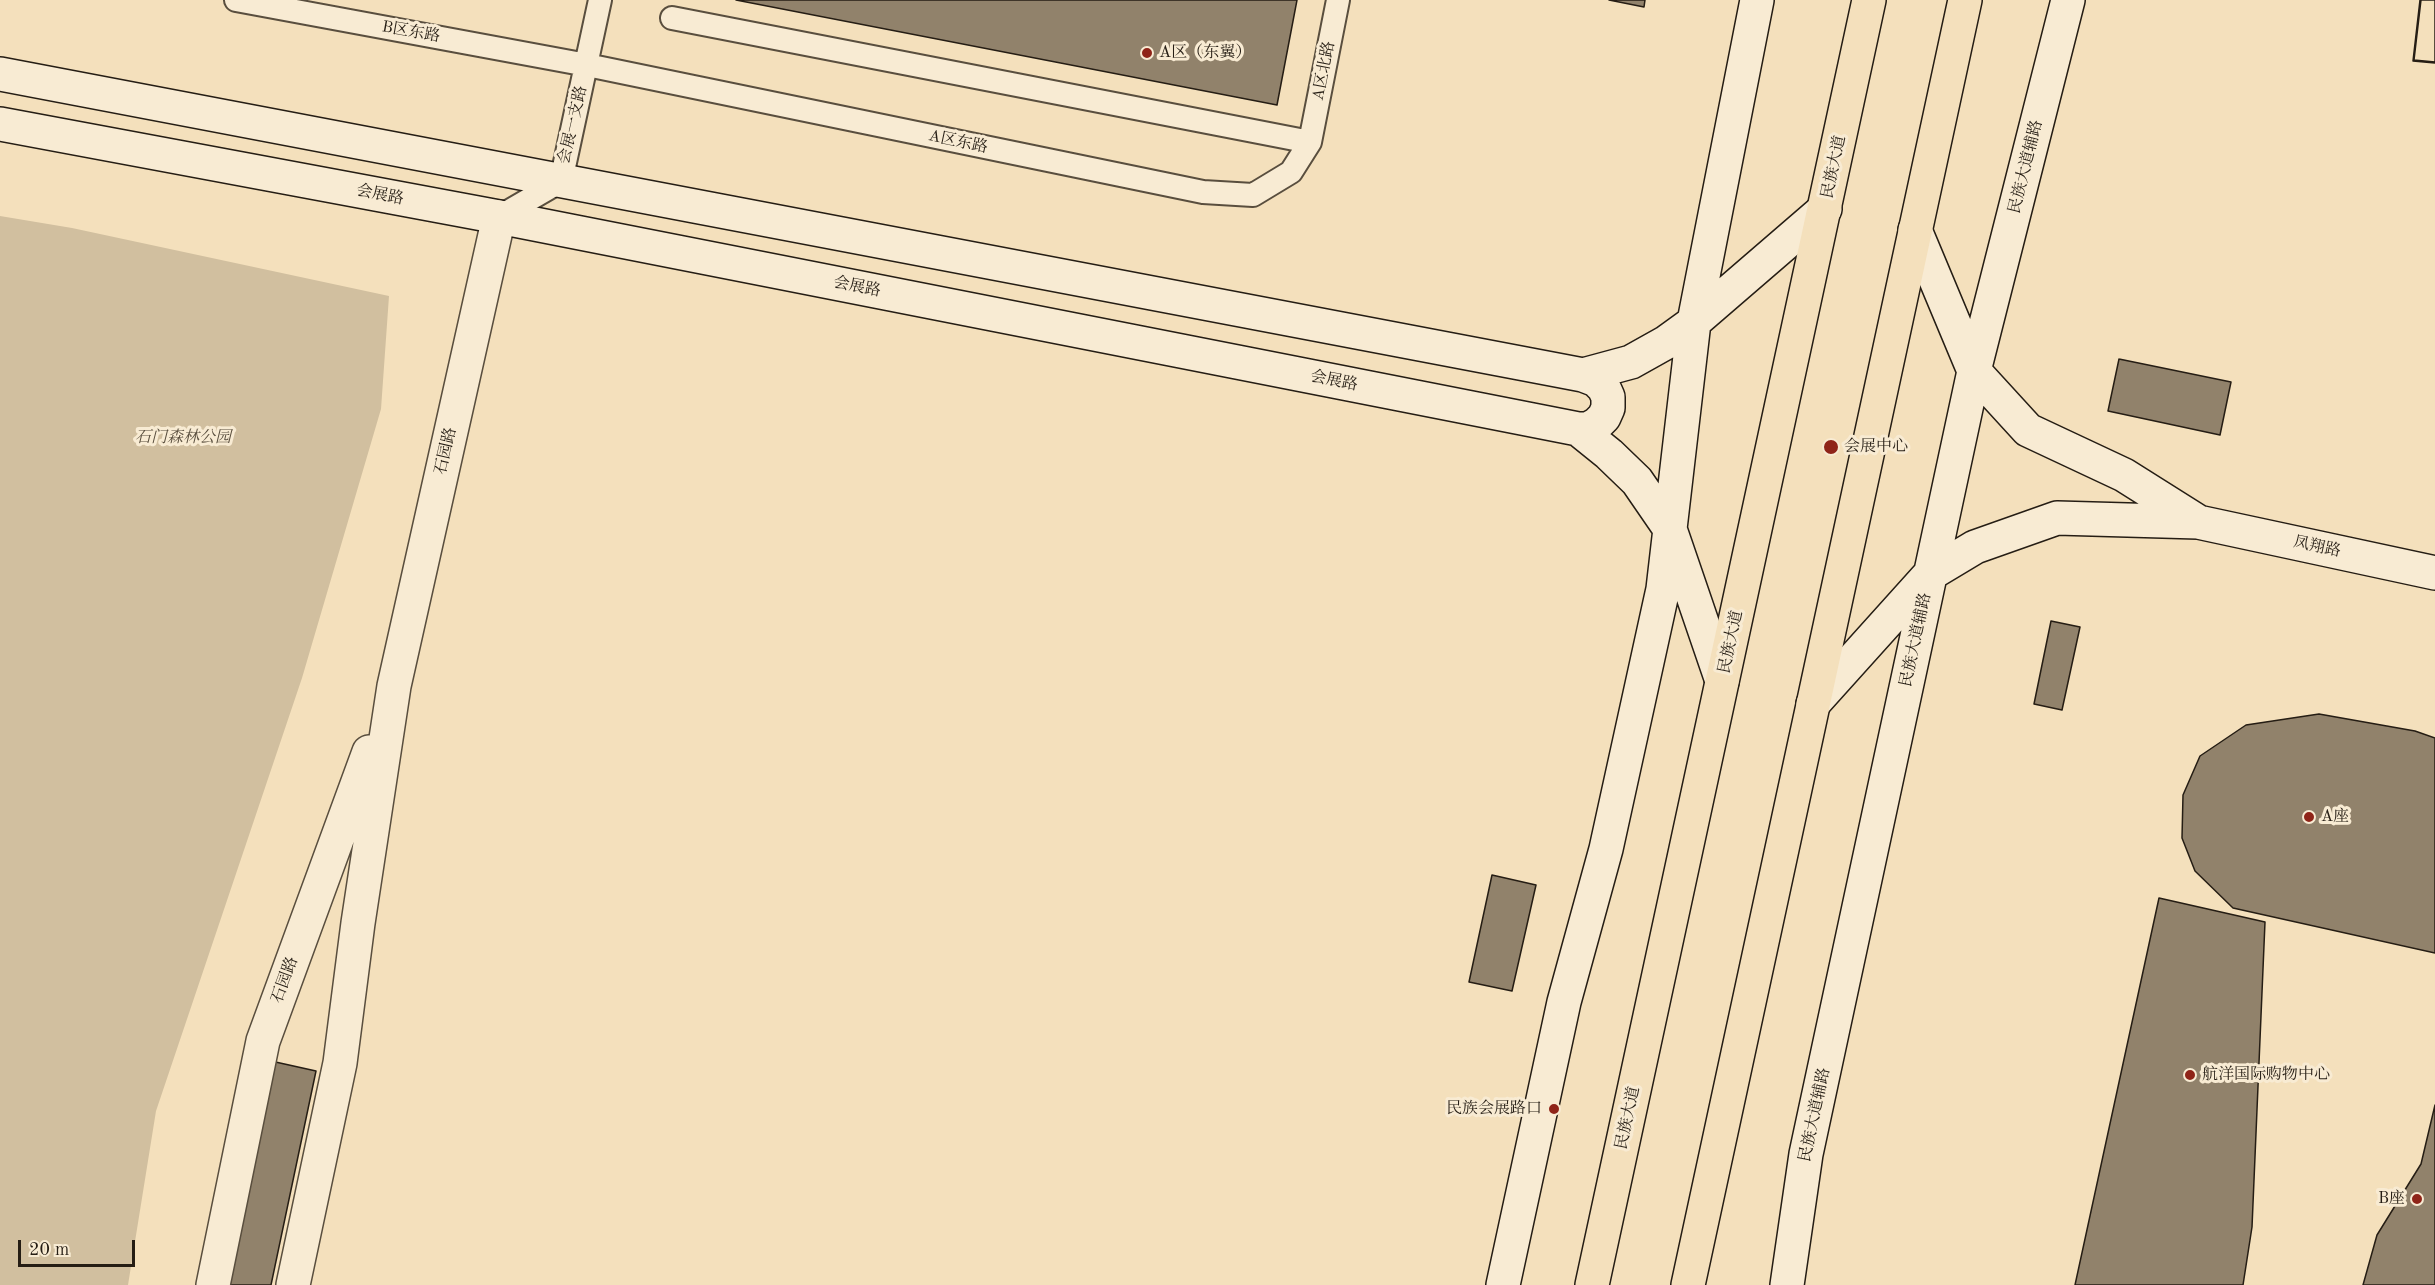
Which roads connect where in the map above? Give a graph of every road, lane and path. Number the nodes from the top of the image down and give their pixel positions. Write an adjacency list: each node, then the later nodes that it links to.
1 (236, 0): 10 (lane, B区东路)
2 (600, 0): 10 (lane, 会展一支路)
3 (1338, 0): 13 (lane, A区北路)
4 (1757, 0): 18 (street)
5 (1869, 0): 15 (highway, 民族大道)
6 (1965, 0): 17 (highway)
7 (1987, 0): 17 (highway)
8 (2068, 0): 19 (street, 民族大道辅路)
9 (672, 18): 13 (lane)
10 (587, 65): 13 (lane, A区东路); 14 (lane, 会展一支路)
11 (0, 74): 14 (street)
12 (0, 124): 16 (street, 会展路)
13 (1310, 142)
14 (561, 181): 16 (lane, 会展一支路); 20 (street)
15 (1825, 209): 18 (street); 26 (highway, 民族大道)
16 (499, 217): 21 (street, 会展路); 27 (street, 石园路)
17 (1915, 230): 19 (street); 28 (highway)
18 (1694, 322): 20 (street); 23 (street)
19 (1974, 371): 22 (street); 25 (street, 民族大道辅路)
20 (1583, 375): 21 (street)
21 (1578, 429): 23 (street, 会展路)
22 (2199, 522): 24 (street, 凤翔路); 25 (street)
23 (1670, 529): 26 (street); 31 (street)
24 (2435, 573)
25 (1930, 574): 28 (street); 34 (street, 民族大道辅路)
26 (1722, 681): 32 (highway, 民族大道)
27 (393, 686): 29 (street, 石园路); 30 (street, 石园路)
28 (1813, 704): 33 (highway)
29 (213, 1285)
30 (293, 1285)
31 (1503, 1285)
32 (1592, 1285)
33 (1688, 1285)
34 (1787, 1285)

